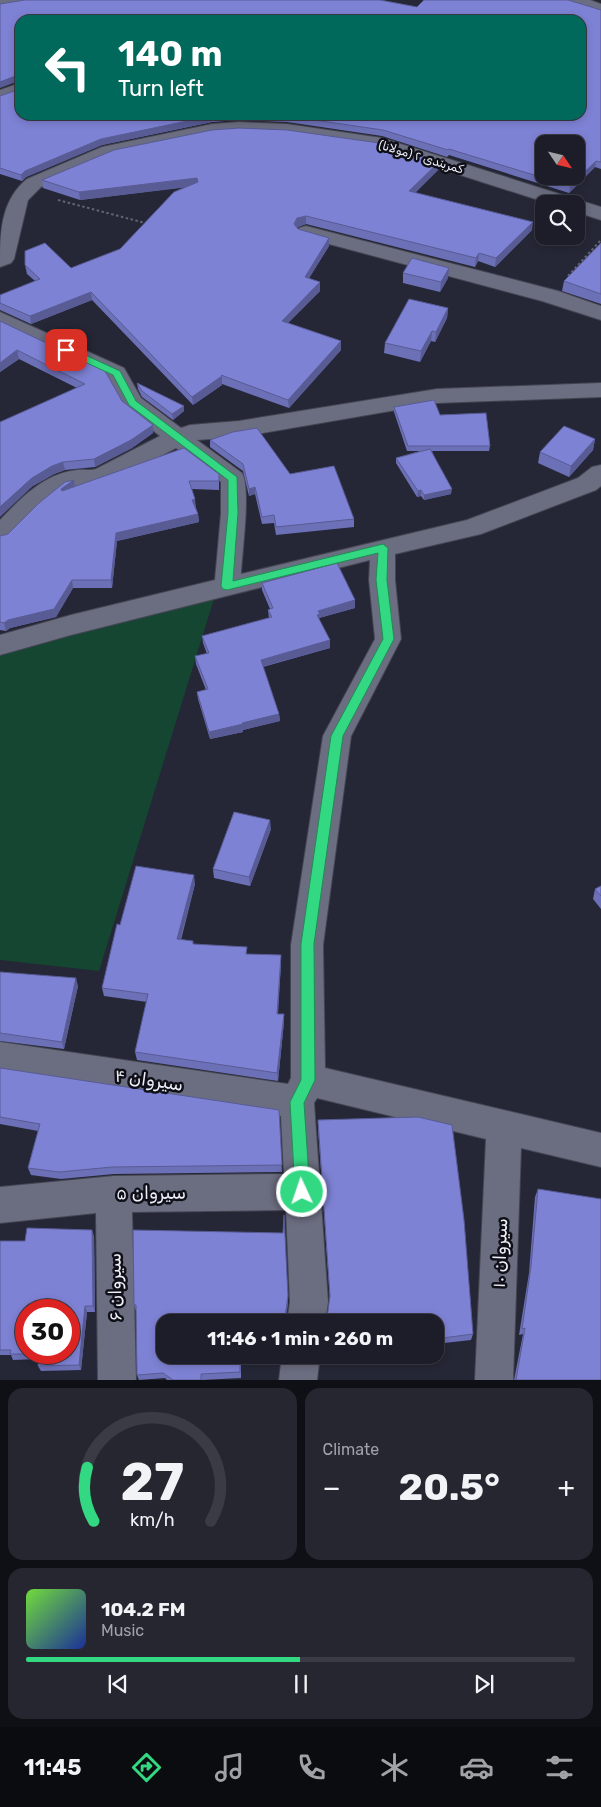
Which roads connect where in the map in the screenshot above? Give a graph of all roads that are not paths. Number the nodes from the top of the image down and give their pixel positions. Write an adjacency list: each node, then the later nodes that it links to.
1 (21, 0): 3 (street)
2 (573, 0): 4 (street)
3 (0, 4)
4 (601, 10)
5 (15, 90): 6 (street)
6 (0, 96)
7 (544, 195): 11 (street, کمربندی ۲ (مولانا))
8 (585, 208): 9 (street)
9 (601, 214)
10 (306, 232): 12 (street)
11 (0, 261)
12 (601, 313)
13 (0, 319): 15 (street)
14 (601, 390): 15 (street)
15 (178, 437): 17 (street); 19 (street)
16 (601, 473): 18 (street)
17 (0, 535)
18 (383, 548): 19 (street); 22 (street)
19 (227, 586): 20 (street)
20 (0, 645)
21 (0, 1058): 22 (street, سیروان ۴)
22 (303, 1091): 23 (street, سیروان ۴); 25 (street)
23 (504, 1127): 24 (street, سیروان ۴); 32 (street, سیروان ۱۰)
24 (601, 1150)
25 (302, 1192): 26 (street, سیروان ۵); 28 (street)
26 (114, 1194): 27 (street, سیروان ۵); 30 (street, سیروان ۶)
27 (0, 1205)
28 (307, 1314)
29 (300, 1364): 31 (street)
30 (117, 1380)
31 (298, 1380)
32 (494, 1380)

